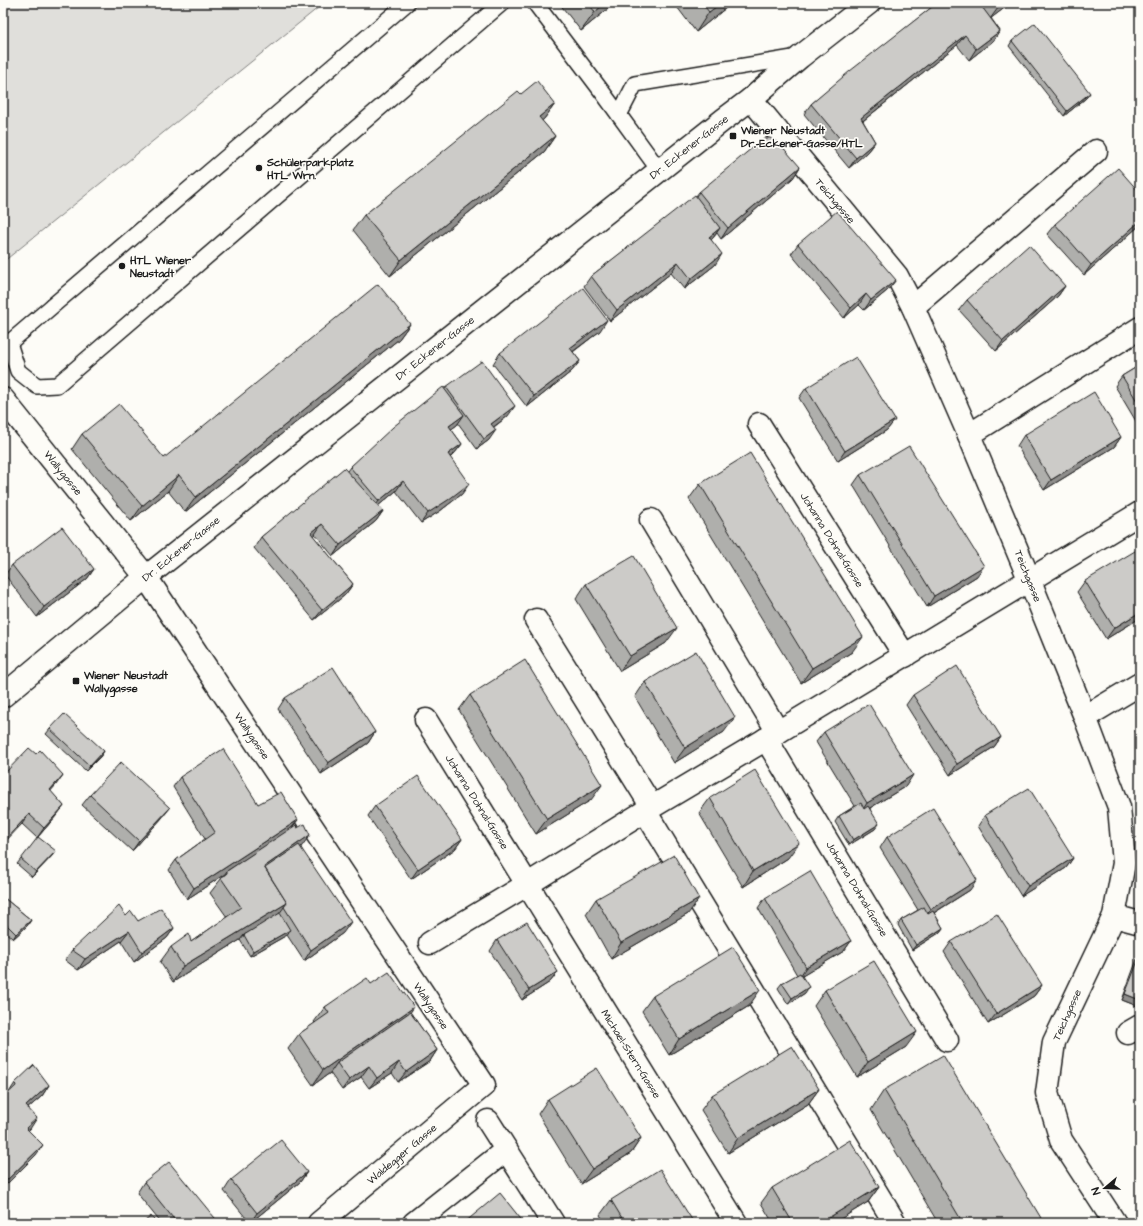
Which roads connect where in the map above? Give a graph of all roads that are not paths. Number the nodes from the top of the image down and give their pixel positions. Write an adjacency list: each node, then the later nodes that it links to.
1 (407, 3): 2 (lane)
2 (502, 3)
3 (535, 3): 7 (lane)
4 (869, 3): 5 (street, Dr. Eckener-Gasse)
5 (800, 57): 6 (street, Dr. Eckener-Gasse); 7 (lane)
6 (751, 99): 9 (street, Dr. Eckener-Gasse); 10 (street, Teichgasse)
7 (619, 115): 9 (lane)
8 (1096, 151): 10 (street)
9 (659, 170): 17 (street, Dr. Eckener-Gasse)
10 (913, 307): 14 (street, Teichgasse)
11 (1140, 328): 14 (street)
12 (3, 399): 17 (street, Wallygasse)
13 (759, 424): 20 (street, Johanna Dohnal-Gasse)
14 (968, 435): 18 (street, Teichgasse)
15 (1140, 513): 18 (street)
16 (651, 520): 25 (street, Johanna Dohnal-Gasse)
17 (146, 577): 22 (street, Dr. Eckener-Gasse); 33 (street, Wallygasse)
18 (1030, 580): 20 (street); 23 (street, Teichgasse)
19 (536, 620): 26 (street)
20 (905, 656): 25 (street)
21 (1140, 684): 23 (street)
22 (3, 696)
23 (1085, 717): 27 (street, Teichgasse)
24 (426, 720): 28 (street, Johanna Dohnal-Gasse)
25 (772, 735): 26 (street); 32 (street, Johanna Dohnal-Gasse)
26 (648, 809): 28 (street); 40 (street)
27 (1132, 859): 29 (street, Teichgasse)
28 (528, 884): 31 (street); 39 (street, Michael-Stern-Gasse)
29 (1114, 916): 30 (street); 41 (street, Teichgasse)
30 (1140, 922)
31 (430, 943)
32 (947, 1040)
33 (484, 1085): 36 (street, Waldegger Gasse)
34 (488, 1121): 35 (street)
35 (506, 1150): 37 (street); 38 (street)
36 (319, 1223)
37 (414, 1223)
38 (553, 1223)
39 (736, 1223)
40 (895, 1223)
41 (1115, 1223)

